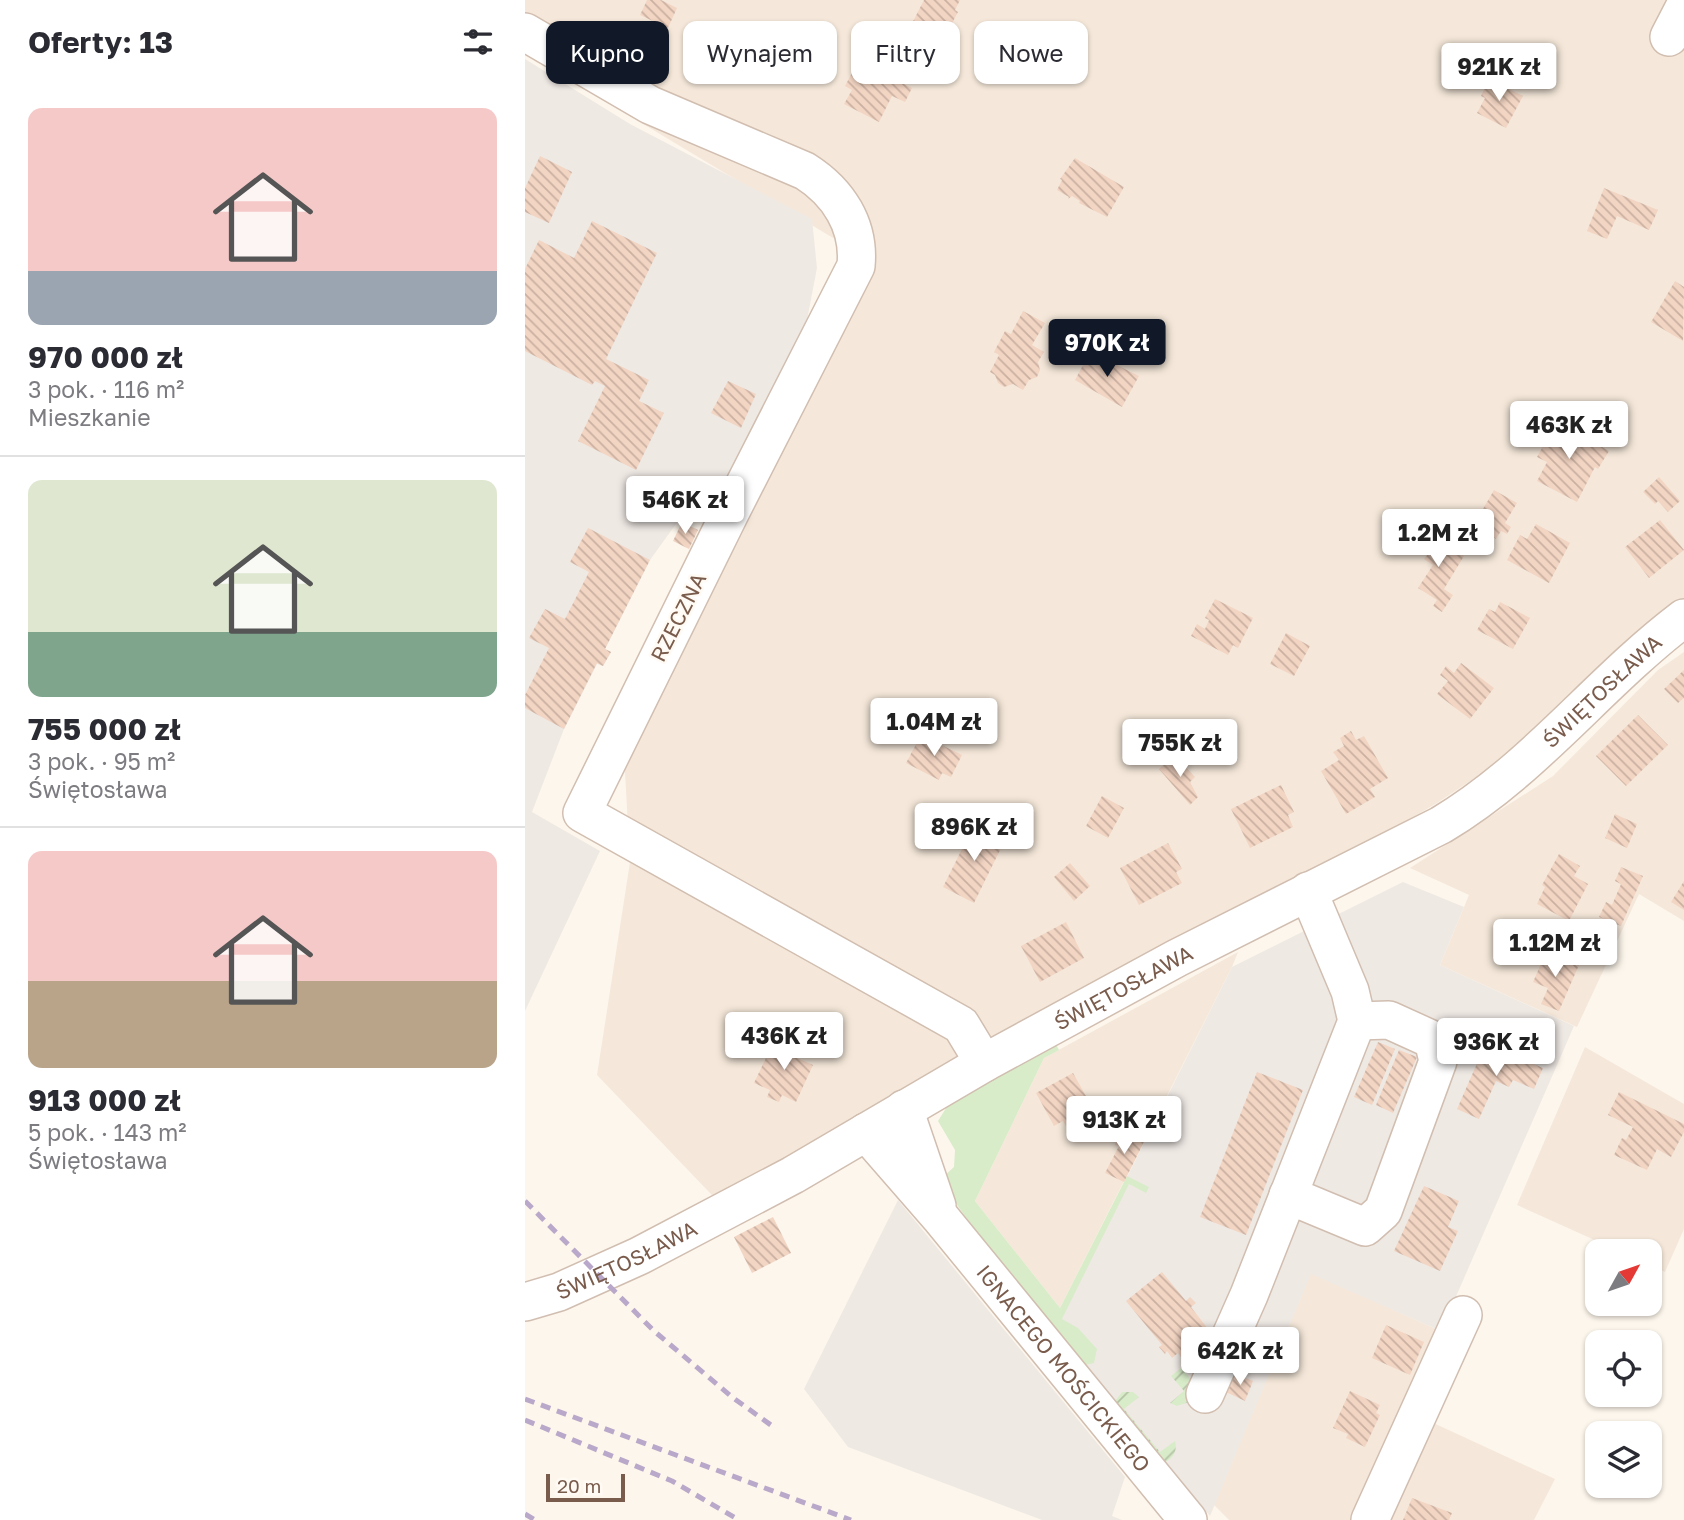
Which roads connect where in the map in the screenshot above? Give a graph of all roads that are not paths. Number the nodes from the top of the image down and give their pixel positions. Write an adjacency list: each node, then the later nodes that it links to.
1 (525, 32): 5 (street, RZECZNA)
2 (1684, 618): 3 (street, ŚWIĘTOSŁAWA)
3 (1308, 891): 4 (street); 5 (street, ŚWIĘTOSŁAWA)
4 (1356, 1020): 8 (street); 8 (street)
5 (984, 1063): 6 (street, ŚWIĘTOSŁAWA)
6 (904, 1109): 7 (street, ŚWIĘTOSŁAWA); 9 (street, IGNACEGO MOŚCICKIEGO)
7 (866, 1132): 9 (street, IGNACEGO MOŚCICKIEGO); 10 (street, ŚWIĘTOSŁAWA)
8 (1288, 1195): 12 (street)
9 (940, 1217): 13 (street, IGNACEGO MOŚCICKIEGO)
10 (525, 1302)
11 (1463, 1315): 14 (street)
12 (1205, 1394)
13 (1188, 1520)
14 (1370, 1520)

